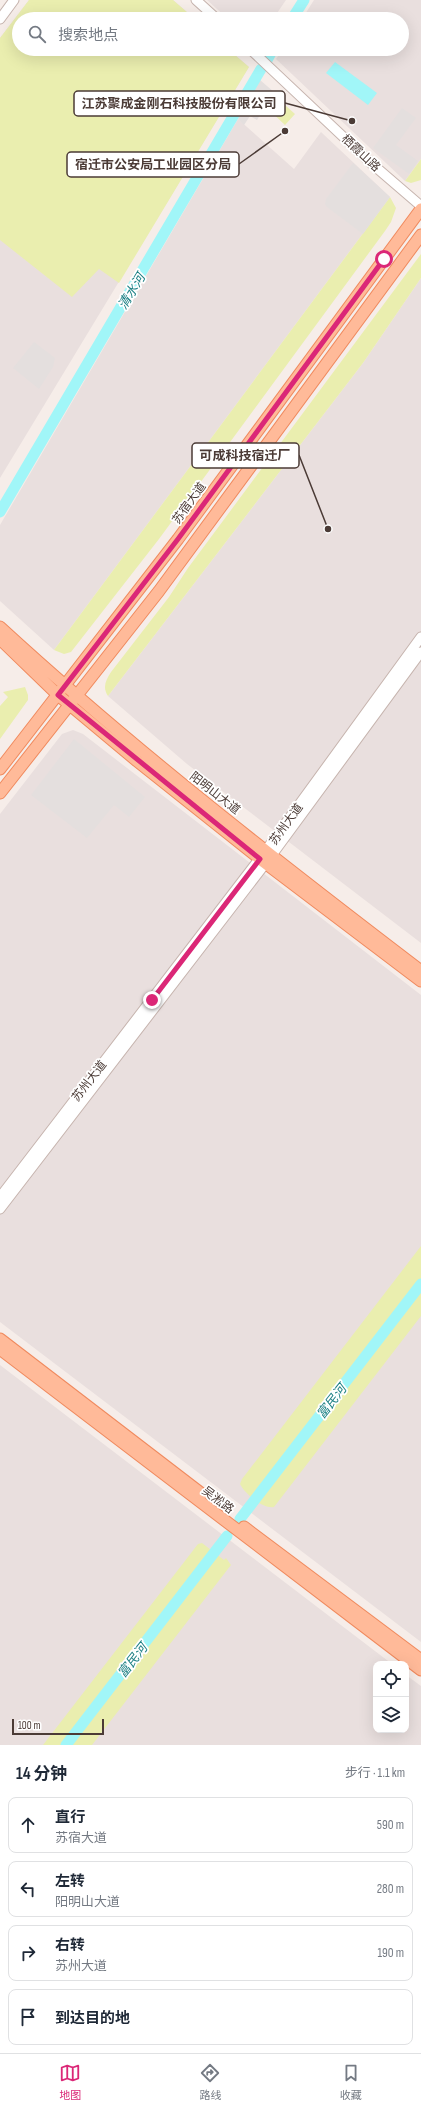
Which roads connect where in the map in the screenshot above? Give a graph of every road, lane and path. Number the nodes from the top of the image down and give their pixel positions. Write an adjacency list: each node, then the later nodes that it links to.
1 (14, 0): 4 (street)
2 (196, 0): 3 (street)
3 (209, 12)
4 (0, 19)
5 (257, 56): 6 (street, 栖霞山路)
6 (421, 207): 12 (main road, 苏宿大道)
7 (421, 235): 13 (main road)
8 (0, 627): 12 (main road, 阳明山大道)
9 (421, 637): 16 (street, 苏州大道)
10 (0, 639): 12 (main road, 阳明山大道)
11 (421, 652): 16 (street, 苏州大道)
12 (61, 690): 13 (main road, 阳明山大道); 14 (main road, 苏宿大道)
13 (73, 701): 15 (main road); 16 (main road, 阳明山大道)
14 (0, 769)
15 (0, 793)
16 (266, 857): 17 (main road, 阳明山大道); 18 (main road, 阳明山大道); 19 (street, 苏州大道); 20 (street, 苏州大道)
17 (421, 971)
18 (421, 981)
19 (0, 1197)
20 (0, 1209)
21 (0, 1339): 23 (main road, 吴淞路)
22 (0, 1349): 24 (main road, 吴淞路)
23 (421, 1660)
24 (421, 1670)

